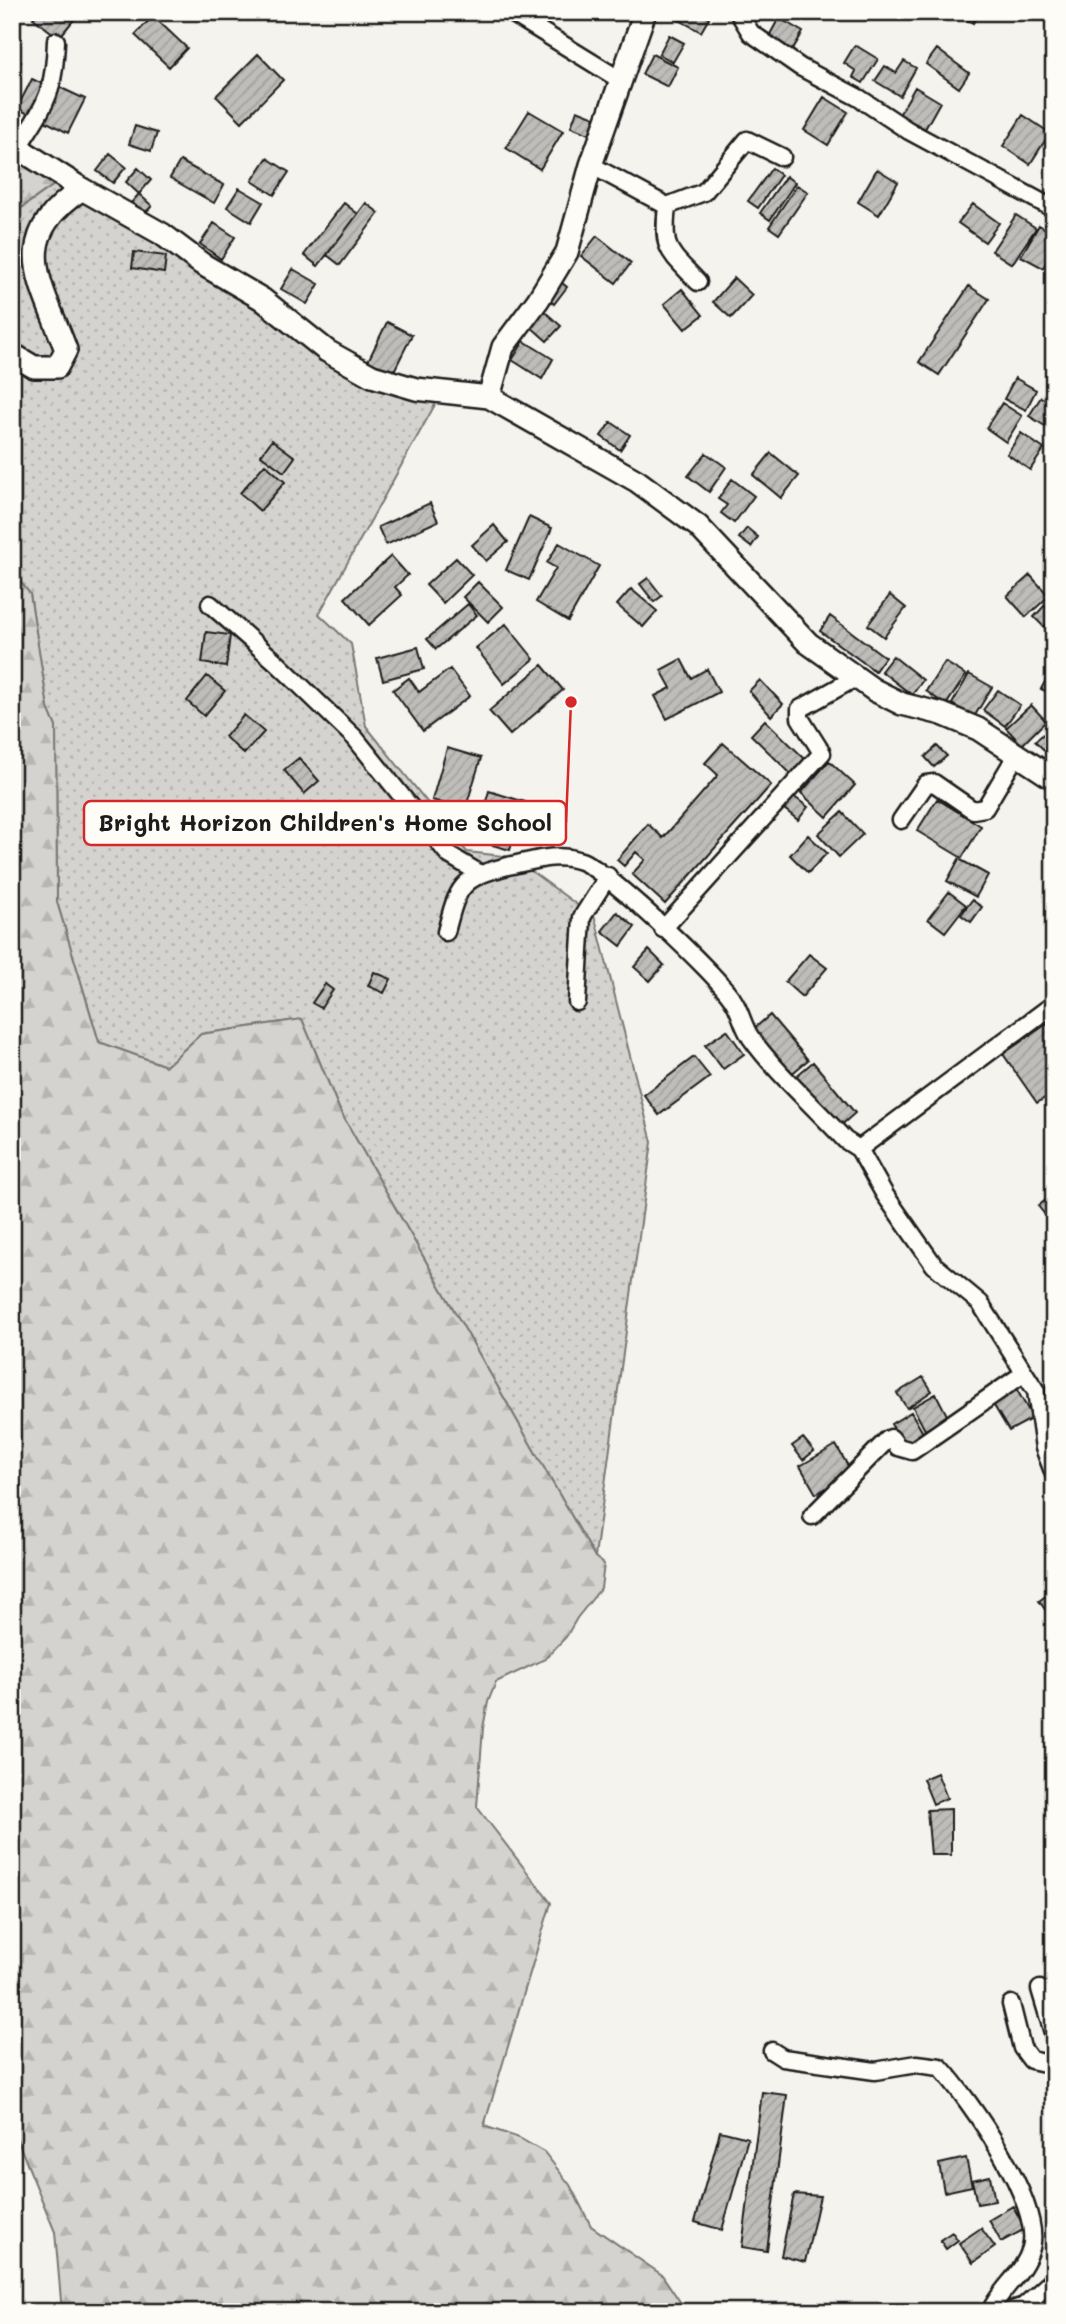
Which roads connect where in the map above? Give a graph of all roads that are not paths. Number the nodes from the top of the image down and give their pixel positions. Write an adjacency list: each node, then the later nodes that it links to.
1 (510, 12): 5 (street)
2 (645, 12): 5 (street)
3 (738, 12): 11 (street)
4 (56, 41): 6 (street)
5 (622, 81): 8 (street)
6 (15, 146): 9 (street)
7 (782, 157): 10 (street)
8 (591, 165): 10 (street); 14 (street)
9 (82, 189): 13 (street); 14 (street)
10 (667, 206): 12 (street)
11 (1054, 209)
12 (698, 282)
13 (12, 354)
14 (489, 397): 16 (street)
15 (210, 604): 20 (street)
16 (857, 677): 17 (street); 22 (street)
17 (1017, 754): 18 (street); 19 (street)
18 (1054, 779)
19 (901, 820)
20 (479, 873): 21 (street); 23 (street)
21 (608, 876): 22 (street); 24 (street)
22 (663, 929): 26 (street)
23 (446, 932)
24 (577, 1002)
25 (1054, 1004): 26 (street)
26 (859, 1149): 27 (street)
27 (1023, 1374): 28 (street); 29 (street)
28 (1054, 1474)
29 (811, 1516)
30 (1040, 1989): 32 (street)
31 (1011, 2004): 34 (street)
32 (1054, 2036)
33 (772, 2051): 36 (street)
34 (1054, 2065)
35 (1054, 2279): 37 (street)
36 (990, 2312)
37 (1007, 2312)

